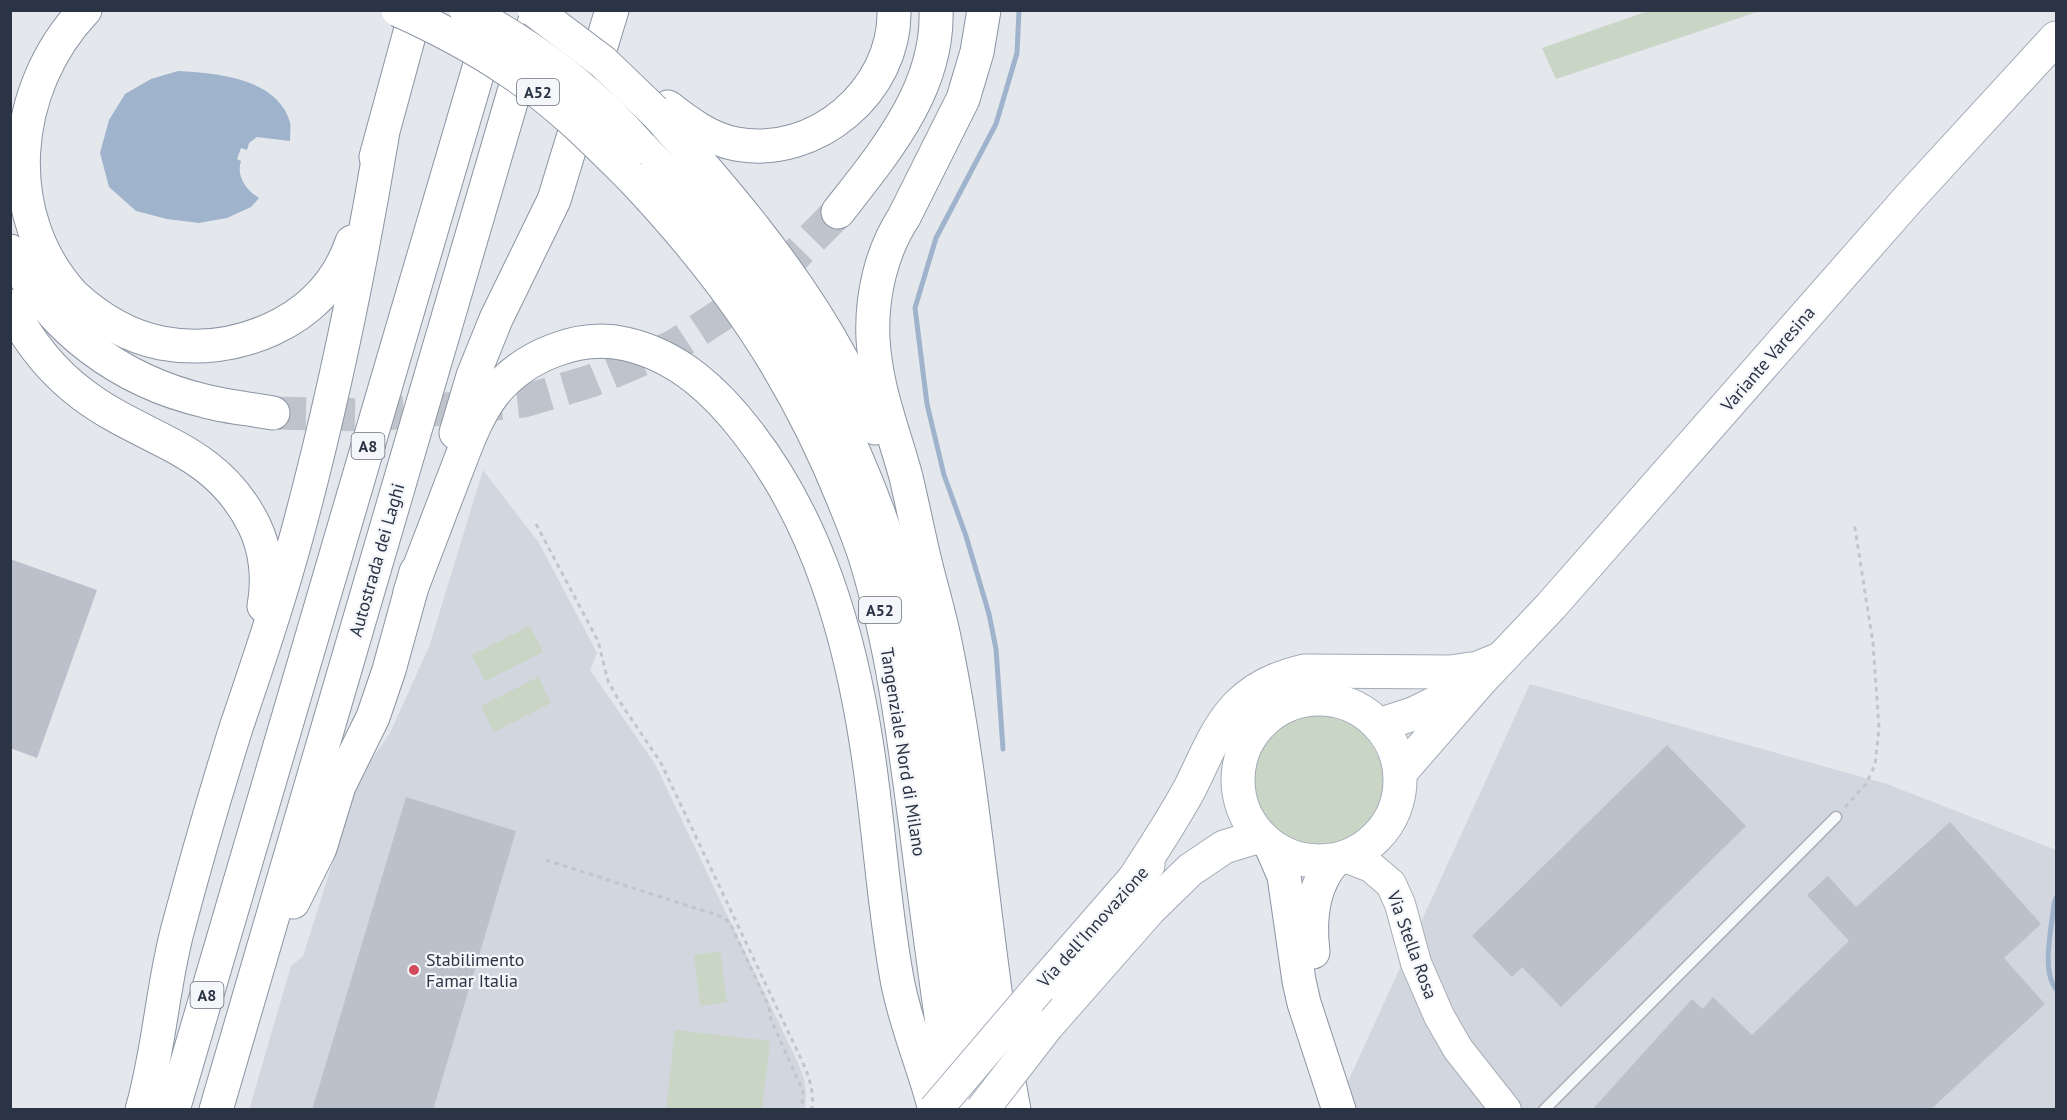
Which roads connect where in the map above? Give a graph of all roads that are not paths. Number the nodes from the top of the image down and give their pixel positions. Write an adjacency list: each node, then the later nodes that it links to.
1 (85, 10): 14 (main road)
2 (377, 10): 11 (main road, bridge)
3 (398, 10): 11 (main road, Tangenziale Nord di Milano / A52, bridge)
4 (466, 10): 15 (main road, Tangenziale Nord di Milano / A52, bridge)
5 (495, 10): 35 (main road, A8)
6 (612, 10): 21 (main road)
7 (894, 10): 13 (main road)
8 (936, 10): 16 (main road)
9 (984, 10): 20 (main road)
10 (544, 16): 13 (main road, bridge); 33 (main road, Autostrada dei Laghi / A8)
11 (424, 18): 14 (main road); 15 (main road, Tangenziale Nord di Milano / A52, bridge)
12 (2056, 38): 22 (main road, Variante Varesina)
13 (656, 104): 20 (main road)
14 (382, 137): 25 (main road)
15 (636, 162): 38 (main road, Tangenziale Nord di Milano / A52); 39 (main road, Tangenziale Nord di Milano / A52)
16 (838, 212)
17 (10, 251): 19 (main road)
18 (10, 306): 25 (main road)
19 (273, 413)
20 (924, 556): 32 (main road)
21 (410, 592): 33 (main road); 37 (main road)
22 (1504, 658): 23 (main road, Variante Varesina); 31 (main road)
23 (1480, 681): 24 (main road, Variante Varesina); 27 (main road, Variante Varesina)
24 (1379, 725): 26 (main road); 27 (main road)
25 (236, 730): 34 (main road)
26 (1247, 743): 29 (main road); 31 (main road, Via dell'Innovazione)
27 (1400, 773): 30 (main road)
28 (1836, 817): 45 (lane)
29 (1265, 841): 30 (main road); 39 (main road, Via dell'Innovazione, bridge); 42 (main road)
30 (1340, 859): 43 (main road); 44 (street, Via Stella Rosa)
31 (1134, 879): 37 (main road, Via dell'Innovazione, bridge)
32 (984, 917): 40 (main road); 41 (main road)
33 (254, 979): 36 (main road, Autostrada dei Laghi / A8)
34 (142, 1110)
35 (173, 1110)
36 (216, 1110)
37 (935, 1110)
38 (955, 1110)
39 (984, 1110)
40 (1014, 1110)
41 (1027, 1110)
42 (1339, 1110)
43 (1355, 1110)
44 (1506, 1110)
45 (1545, 1110)

